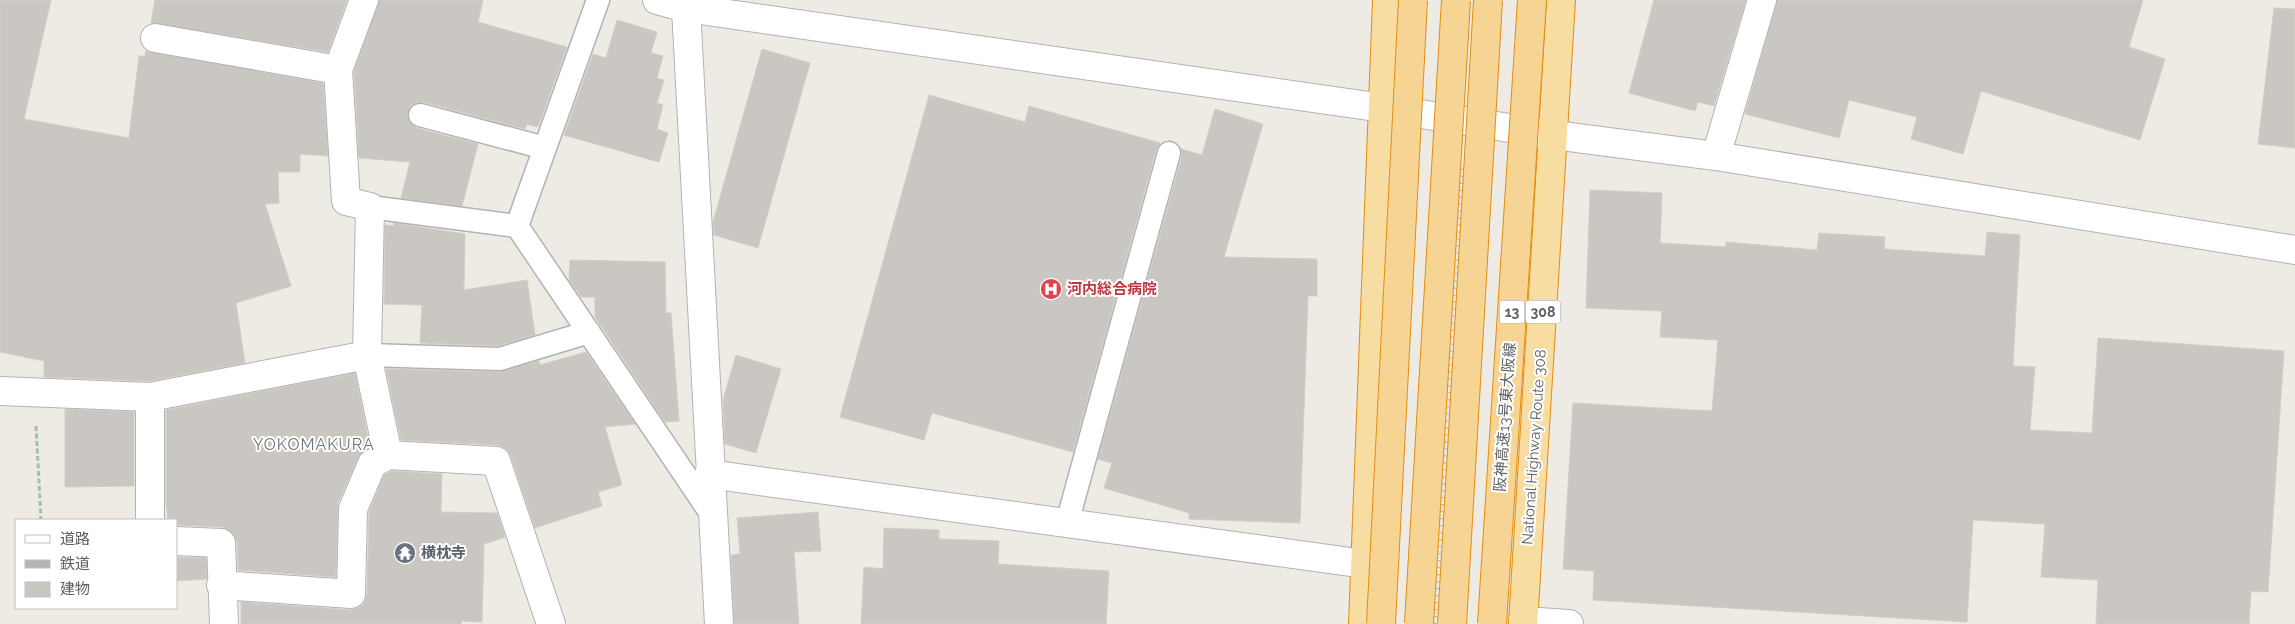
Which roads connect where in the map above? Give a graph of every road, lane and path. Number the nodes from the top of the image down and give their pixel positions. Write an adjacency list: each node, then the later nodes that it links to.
1 (364, 0): 13 (street)
2 (598, 0): 17 (lane)
3 (657, 0): 11 (street)
4 (1387, 0): 14 (highway)
5 (1413, 0): 42 (highway, bridge)
6 (1456, 0): 43 (highway, bridge)
7 (1488, 0): 44 (highway, bridge)
8 (1532, 0): 45 (highway, 阪神高速13号東大阪線 / 13, bridge)
9 (1561, 0): 16 (highway, National Highway Route 308 / 308)
10 (1762, 0): 19 (street)
11 (686, 8): 14 (street); 29 (street)
12 (155, 38): 13 (street)
13 (338, 70): 20 (street)
14 (1383, 108): 16 (street); 35 (highway)
15 (420, 115): 17 (lane)
16 (1554, 135): 19 (street); 37 (highway, National Highway Route 308 / 308)
17 (545, 148): 21 (lane)
18 (1169, 153): 33 (lane)
19 (1716, 156): 22 (street)
20 (370, 207): 21 (lane); 24 (street)
21 (517, 226): 23 (lane)
22 (2295, 250)
23 (589, 332): 24 (lane); 30 (lane)
24 (367, 355): 27 (street); 28 (street)
25 (0, 391): 26 (street)
26 (34, 391): 27 (street); 31 (path)
27 (150, 397): 32 (street)
28 (388, 455): 36 (street); 39 (street)
29 (710, 474): 30 (street); 33 (street)
30 (712, 515): 40 (street)
31 (41, 519)
32 (150, 519)
33 (1067, 523): 35 (street)
34 (178, 541): 36 (street)
35 (1366, 564): 41 (highway)
36 (221, 585): 38 (street)
37 (1523, 622): 46 (street)
38 (224, 624)
39 (550, 624)
40 (719, 624)
41 (1363, 624)
42 (1381, 624)
43 (1419, 624)
44 (1452, 624)
45 (1492, 624)
46 (1569, 624)

